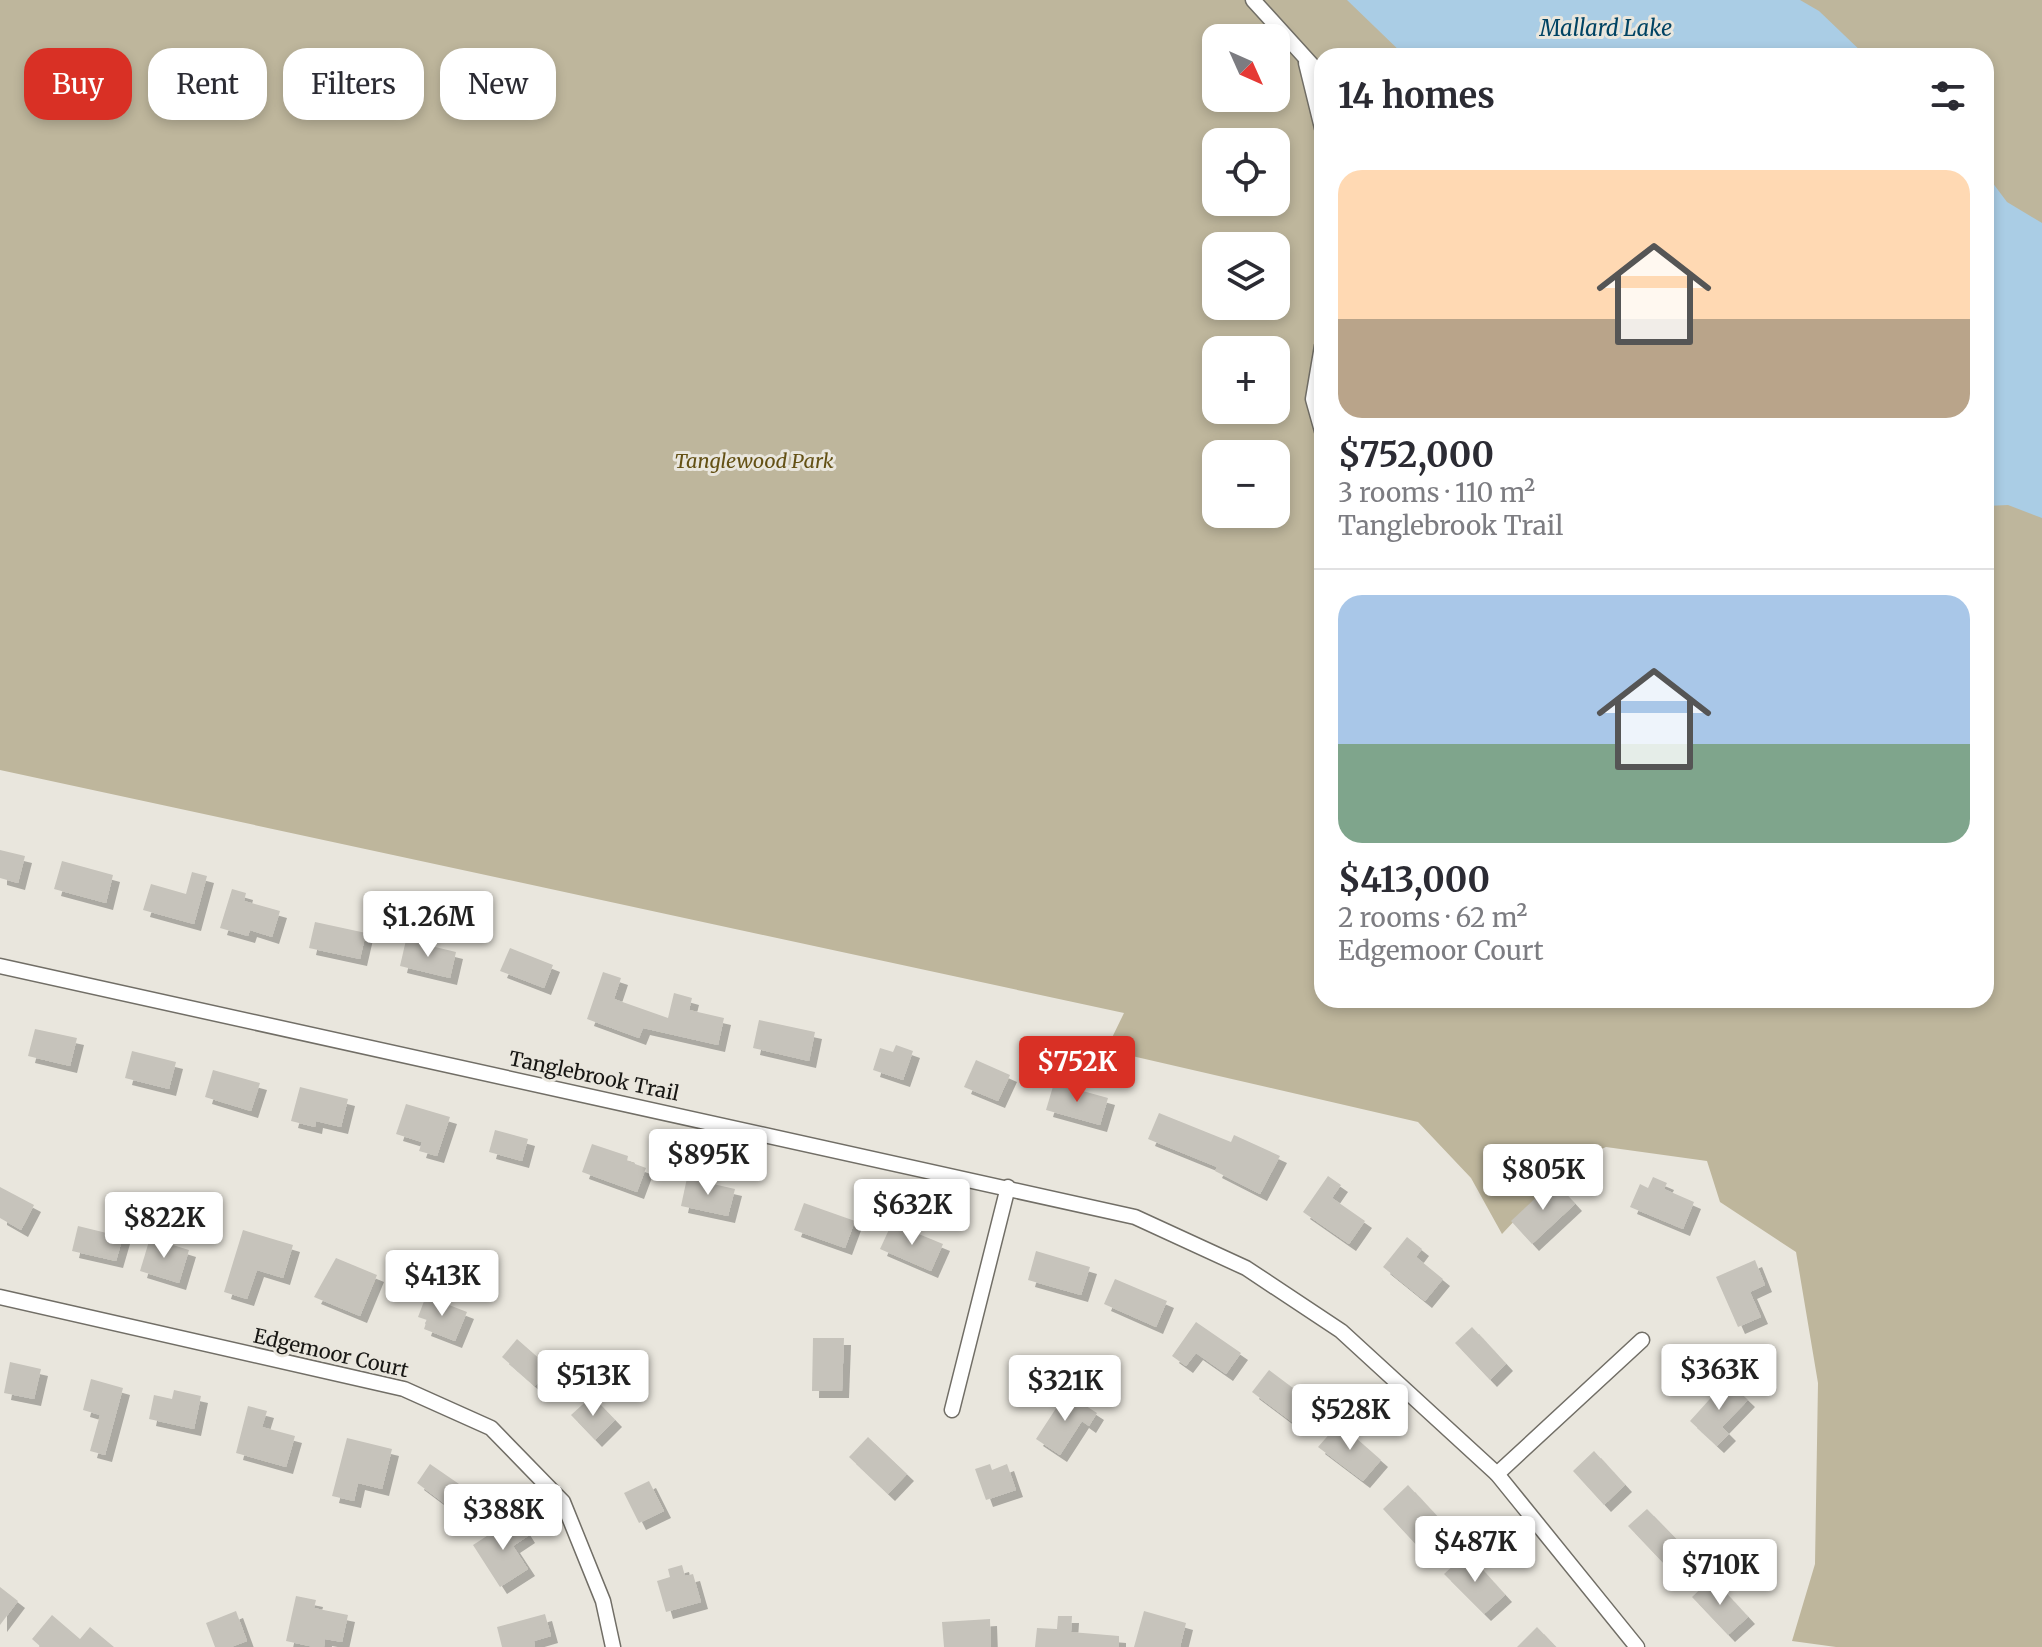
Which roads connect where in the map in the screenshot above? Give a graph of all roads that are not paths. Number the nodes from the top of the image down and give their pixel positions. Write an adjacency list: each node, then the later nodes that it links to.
1 (1253, 0): 2 (street)
2 (1305, 59): 3 (street); 4 (street)
3 (1314, 68)
4 (1314, 96)
5 (0, 966): 6 (street, Tanglebrook Trail)
6 (1008, 1187): 9 (street); 10 (street, Tanglebrook Trail)
7 (0, 1297): 11 (street, Edgemoor Court)
8 (1642, 1340): 10 (street)
9 (952, 1410)
10 (1497, 1474): 12 (street, Tanglebrook Trail)
11 (613, 1647)
12 (1637, 1647)

